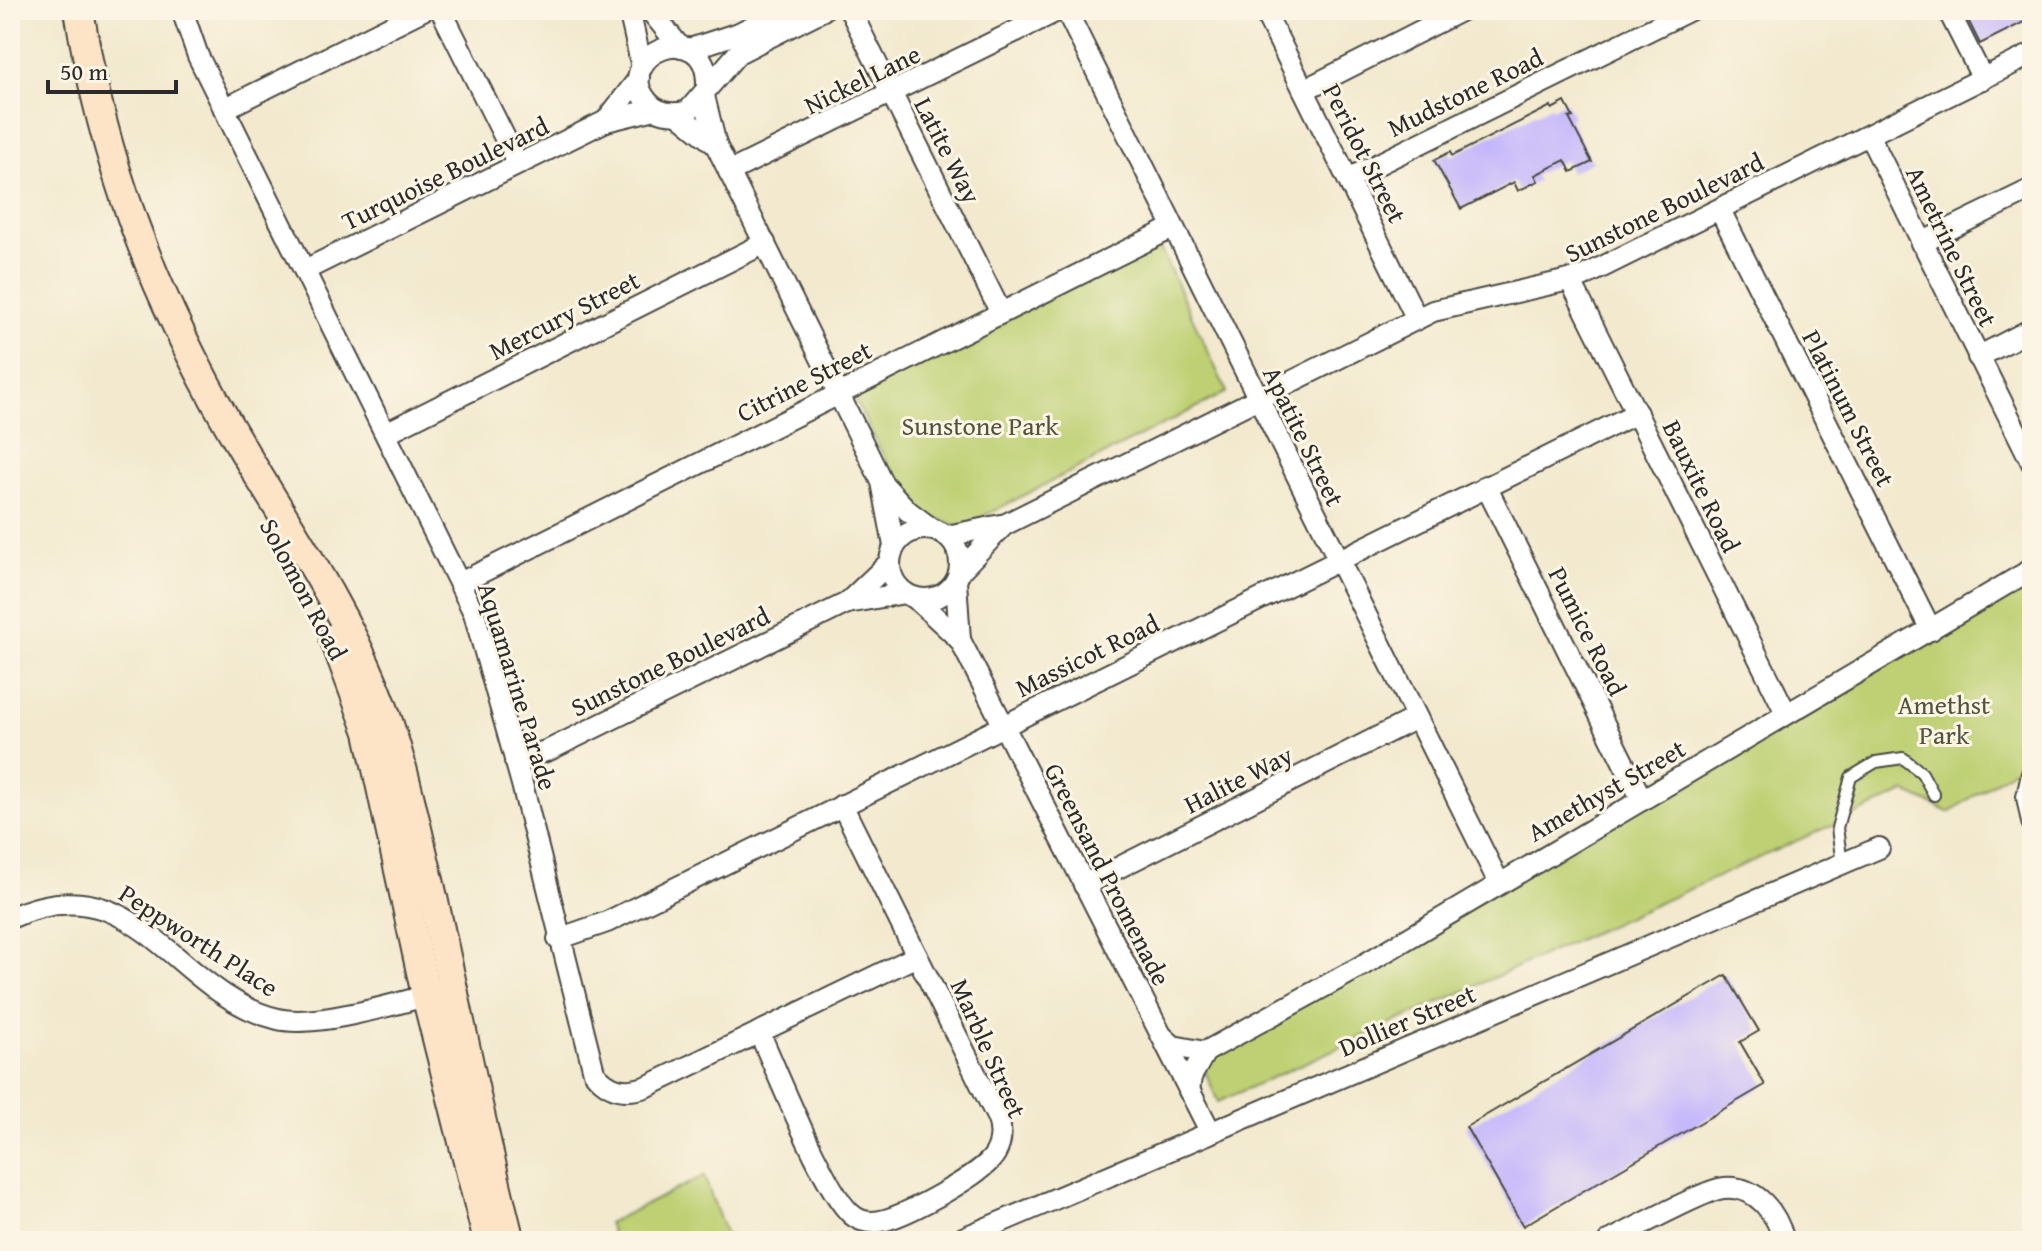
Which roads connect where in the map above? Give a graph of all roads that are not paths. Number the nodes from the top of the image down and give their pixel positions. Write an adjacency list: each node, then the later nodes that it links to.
1 (62, 10): 79 (main road, Solomon Road)
2 (79, 10): 78 (main road, Solomon Road)
3 (182, 10): 24 (street, Aquamarine Parade)
4 (423, 10): 24 (street)
5 (441, 10): 30 (street)
6 (629, 10): 19 (street)
7 (650, 10): 17 (street)
8 (785, 10): 17 (street)
9 (823, 10): 22 (street)
10 (850, 10): 23 (street, Latite Way)
11 (1059, 10): 23 (street, Nickel Lane)
12 (1066, 10): 35 (street, Apatite Street)
13 (1264, 10): 21 (street, Peridot Street)
14 (1462, 10): 21 (street)
15 (1948, 10): 20 (street)
16 (1686, 11): 32 (street, Mudstone Road)
17 (684, 48): 19 (street); 22 (street)
18 (2032, 54): 20 (street, Sunstone Boulevard)
19 (640, 73): 25 (street); 27 (street, Turquoise Boulevard)
20 (1983, 79): 28 (street, Sunstone Boulevard)
21 (1304, 90): 32 (street, Peridot Street)
22 (705, 91): 26 (street); 29 (street)
23 (892, 94): 31 (street, Nickel Lane); 40 (street, Latite Way)
24 (224, 109): 38 (street, Aquamarine Parade)
25 (655, 109): 26 (street); 27 (street, Turquoise Boulevard)
26 (678, 114): 29 (street)
27 (606, 121): 30 (street, Turquoise Boulevard)
28 (1870, 137): 34 (street, Sunstone Boulevard); 37 (street, Ametrine Street)
29 (716, 145): 31 (street)
30 (518, 164): 38 (street, Turquoise Boulevard)
31 (729, 172): 36 (street)
32 (1350, 178): 41 (street, Peridot Street)
33 (2032, 189): 37 (street)
34 (1720, 210): 39 (street, Sunstone Boulevard); 60 (street, Platinum Street)
35 (1172, 228): 40 (street, Citrine Street); 45 (street, Apatite Street)
36 (765, 243): 44 (street); 47 (street, Mercury Street)
37 (1921, 243): 43 (street, Ametrine Street)
38 (305, 270): 47 (street, Aquamarine Parade)
39 (1571, 282): 41 (street, Sunstone Boulevard); 46 (street, Bauxite Road)
40 (1001, 313): 44 (street, Citrine Street)
41 (1417, 319): 45 (street, Sunstone Boulevard)
42 (2032, 329): 43 (street)
43 (1978, 357): 48 (street, Ametrine Street)
44 (838, 393): 49 (street); 57 (street, Citrine Street)
45 (1257, 400): 51 (street, Sunstone Boulevard); 54 (street, Apatite Street)
46 (1637, 413): 50 (street, Massicot Road); 62 (street, Bauxite Road)
47 (386, 433): 57 (street, Aquamarine Parade)
48 (2032, 463)
49 (882, 482): 52 (street); 53 (street)
50 (1486, 486): 54 (street, Massicot Road); 68 (street, Pumice Road)
51 (1006, 524): 52 (street, Sunstone Boulevard); 56 (street, Sunstone Boulevard)
52 (939, 532): 53 (street); 56 (street)
53 (892, 554): 58 (street); 59 (street, Sunstone Boulevard)
54 (1336, 561): 63 (street, Apatite Street); 64 (street, Massicot Road)
55 (2032, 569): 60 (street, Amethyst Street)
56 (958, 576): 58 (street); 61 (street, Greensand Promenade)
57 (460, 583): 65 (street, Aquamarine Parade)
58 (910, 595): 59 (street, Sunstone Boulevard); 61 (street, Greensand Promenade)
59 (847, 603): 65 (street, Sunstone Boulevard)
60 (1931, 630): 62 (street, Amethyst Street)
61 (960, 640): 64 (street, Greensand Promenade)
62 (1786, 713): 68 (street, Amethyst Street)
63 (1416, 718): 73 (street, Apatite Street); 74 (street, Halite Way)
64 (1004, 725): 69 (street, Massicot Road); 74 (street, Greensand Promenade)
65 (515, 761): 76 (street, Aquamarine Parade)
66 (2032, 774): 70 (street)
67 (1934, 795): 72 (lane)
68 (1642, 800): 73 (street, Amethyst Street)
69 (842, 805): 76 (street, Massicot Road); 77 (street, Marble Street)
70 (2032, 822)
71 (1879, 848): 72 (street, Dollier Street)
72 (1842, 864): 84 (street, Dollier Street)
73 (1499, 883): 82 (street, Amethyst Street)
74 (1084, 885): 80 (street, Greensand Promenade)
75 (10, 918): 79 (street, Peppworth Place)
76 (558, 939): 81 (street, Aquamarine Parade)
77 (917, 956): 81 (street, Aquamarine Parade); 81 (street, Marble Street)
78 (454, 988): 79 (street, Peppworth Place); 85 (main road, Solomon Road)
79 (426, 995): 86 (main road, Solomon Road)
80 (1158, 1031): 82 (street); 83 (street, Greensand Promenade)
81 (759, 1032)
82 (1205, 1052): 83 (street)
83 (1189, 1091): 84 (street, Greensand Promenade)
84 (1210, 1131): 89 (street, Dollier Street)
85 (499, 1198): 87 (main road, Solomon Road); 88 (main road, Solomon Road)
86 (488, 1241)
87 (510, 1241)
88 (519, 1241)
89 (956, 1241)
90 (1609, 1241): 91 (street)
91 (1784, 1241)

